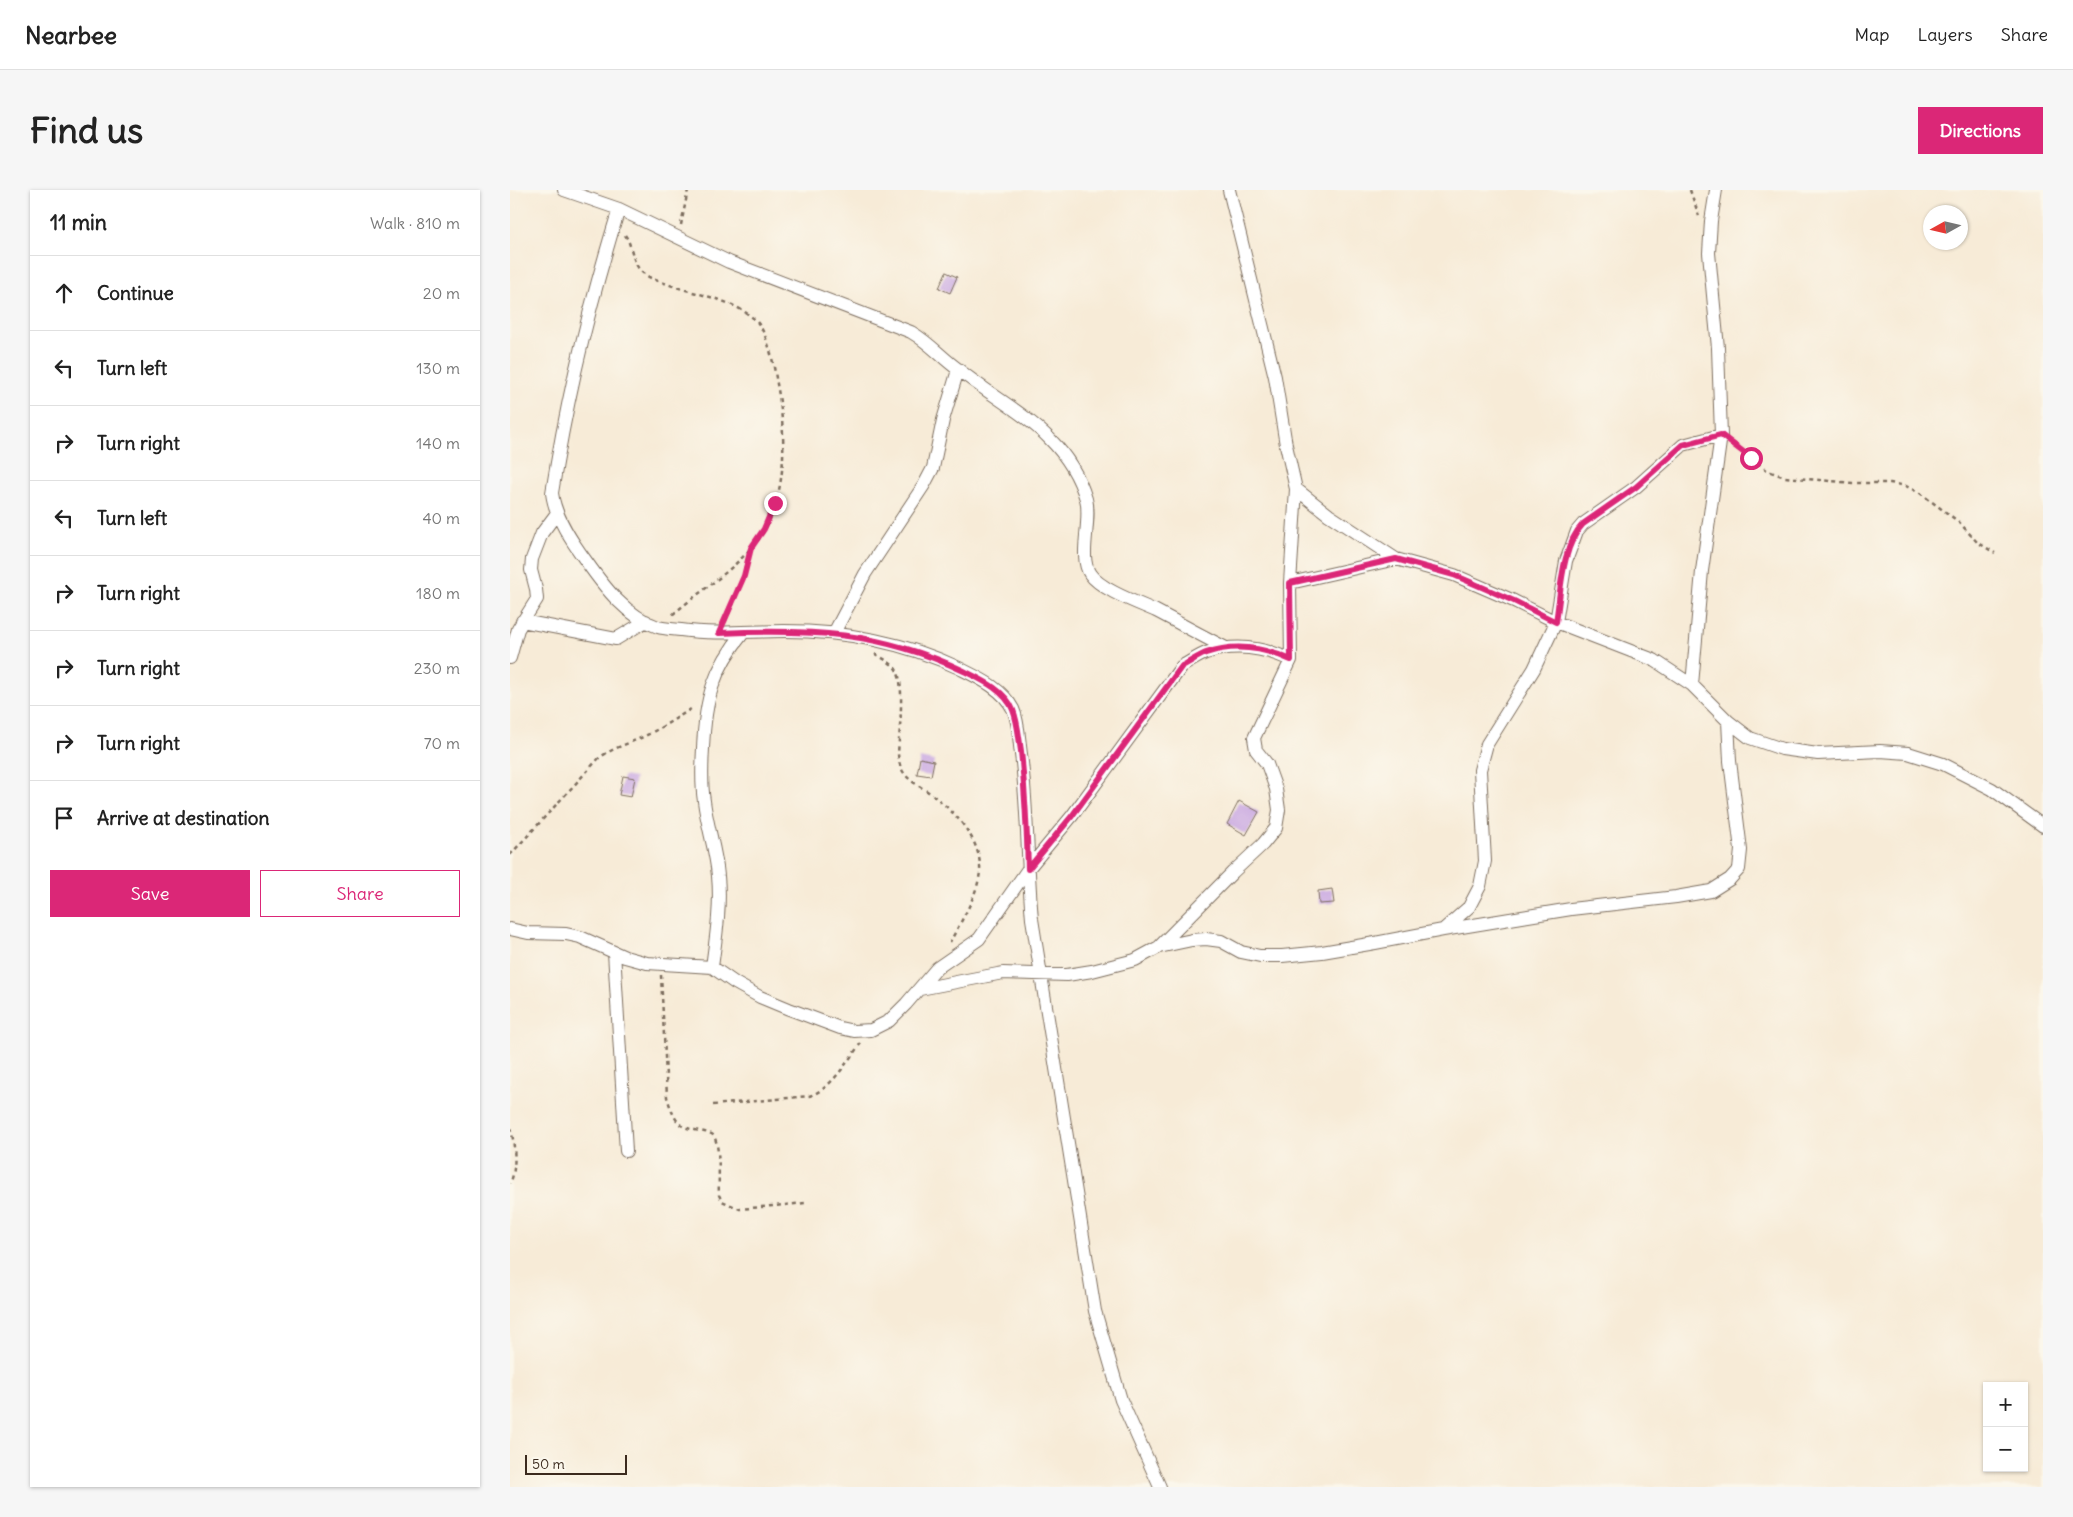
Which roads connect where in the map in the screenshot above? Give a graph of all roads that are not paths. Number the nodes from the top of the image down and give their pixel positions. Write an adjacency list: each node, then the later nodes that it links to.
1 (1229, 190): 7 (street)
2 (1716, 190): 6 (street)
3 (570, 191): 4 (street)
4 (619, 209): 5 (street); 8 (street)
5 (958, 370): 15 (street); 16 (street)
6 (1721, 435): 13 (street); 19 (street)
7 (1296, 489): 9 (street); 10 (street)
8 (557, 513): 11 (street); 12 (street)
9 (1396, 559): 10 (street); 13 (street)
10 (1290, 583): 18 (street)
11 (522, 621): 12 (street); 17 (street)
12 (646, 621): 14 (street)
13 (1556, 622): 19 (street); 26 (street)
14 (744, 632): 15 (street); 29 (street)
15 (834, 633): 24 (street)
16 (1226, 648): 18 (street); 24 (street)
17 (510, 658)
18 (1291, 660): 27 (street)
19 (1692, 685): 20 (street)
20 (1728, 721): 22 (street); 26 (street)
21 (2043, 812): 22 (street)
22 (2027, 813): 23 (street)
23 (2043, 826)
24 (1028, 869): 30 (street); 31 (street)
25 (510, 929): 28 (street)
26 (1443, 930): 27 (street)
27 (1159, 947): 30 (street)
28 (614, 952): 29 (street); 32 (street)
29 (712, 967): 31 (street)
30 (1041, 975): 31 (street); 33 (street)
31 (920, 989)
32 (626, 1151)
33 (1160, 1487)

